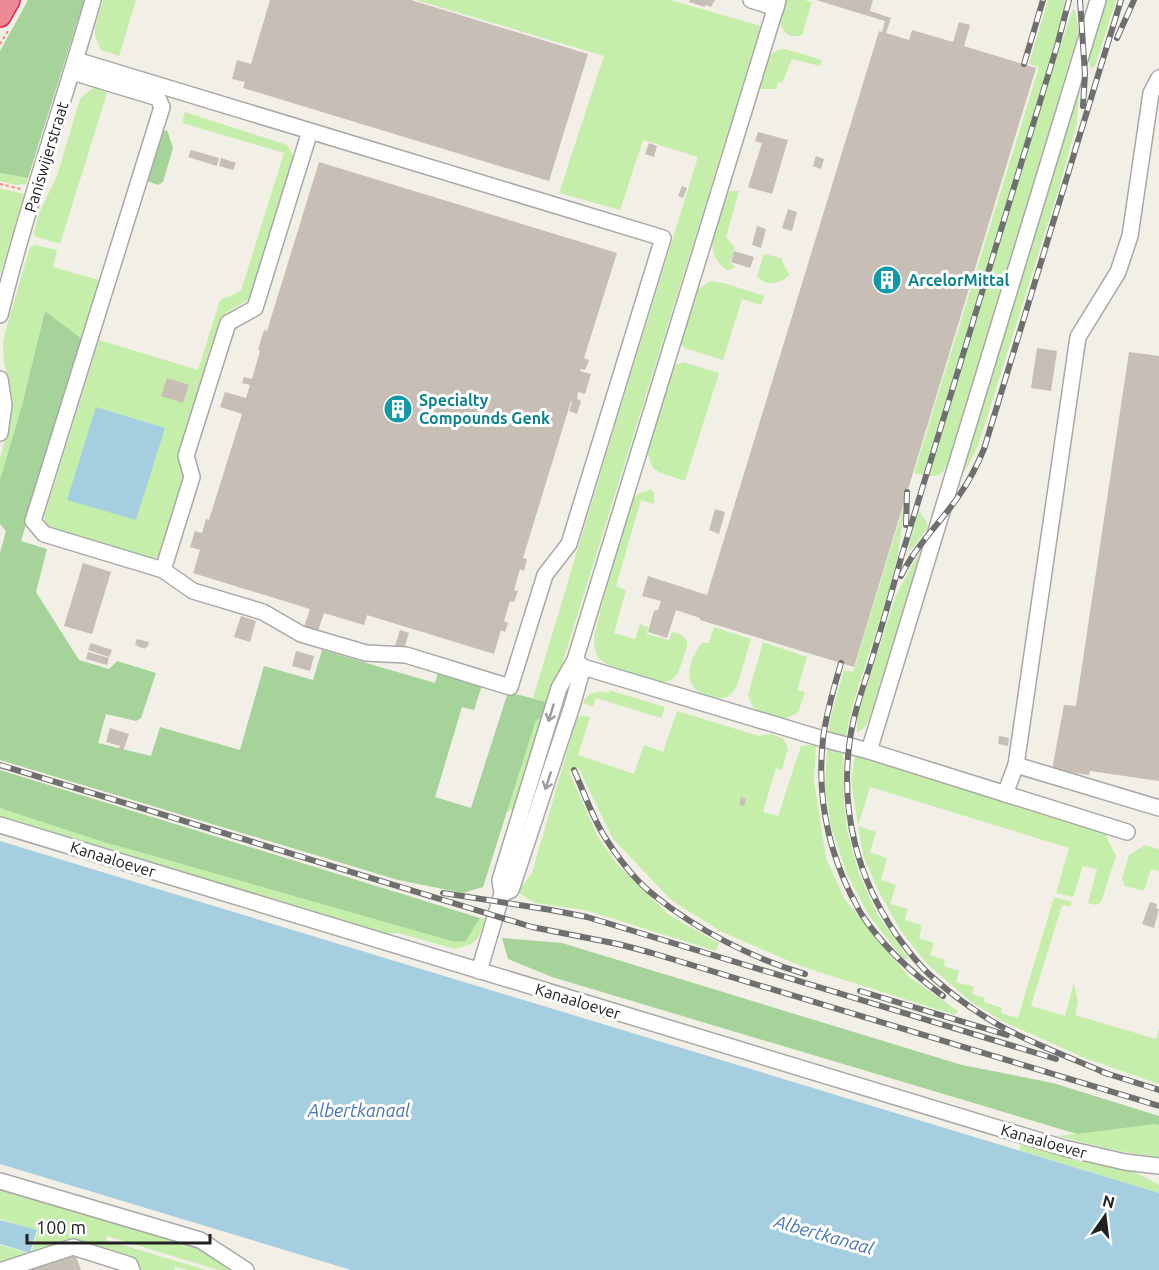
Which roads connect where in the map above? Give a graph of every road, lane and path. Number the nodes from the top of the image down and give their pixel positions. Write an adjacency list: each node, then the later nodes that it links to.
1 (9, 0): 6 (highway)
2 (93, 0): 7 (street, Paniswijerstraat)
3 (751, 0): 5 (street)
4 (1098, 0): 17 (street)
5 (777, 4): 16 (street)
6 (0, 16)
7 (74, 66): 9 (street); 12 (street, Paniswijerstraat); 15 (street)
8 (1159, 78): 18 (street)
9 (310, 131): 15 (street); 15 (street)
10 (0, 184): 11 (path)
11 (25, 190)
12 (0, 315)
13 (0, 379): 14 (street)
14 (0, 433)
15 (163, 570)
16 (579, 664): 17 (street); 23 (street, one-way to 23); 23 (street, one-way to 23)
17 (869, 751): 19 (street)
18 (1016, 765): 19 (street); 20 (street)
19 (1005, 794): 22 (street)
20 (1159, 807)
21 (0, 825): 24 (street, Kanaaloever)
22 (1127, 832)
23 (502, 894): 24 (street)
24 (479, 971): 25 (street, Kanaaloever)
25 (1152, 1165): 26 (street)
26 (1159, 1177)
27 (0, 1180): 30 (street)
28 (3, 1270): 29 (street)
29 (132, 1270)
30 (246, 1270)

